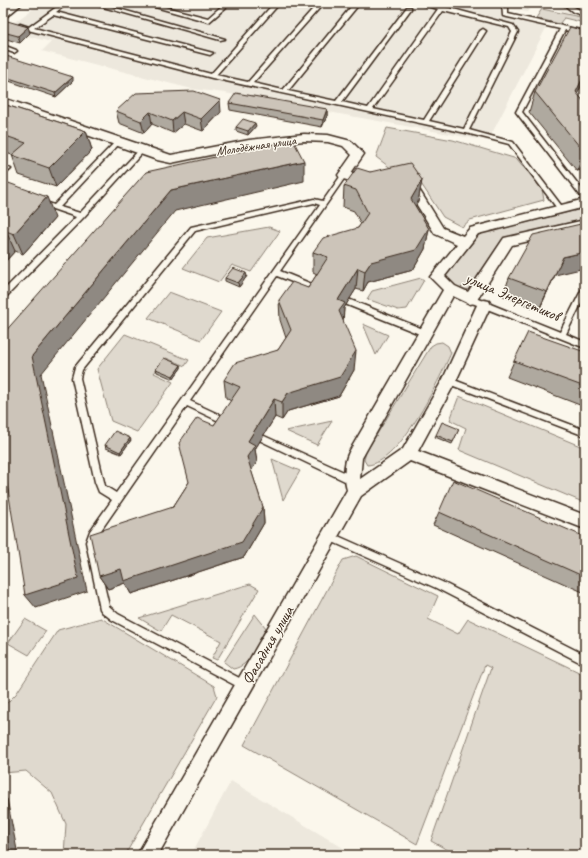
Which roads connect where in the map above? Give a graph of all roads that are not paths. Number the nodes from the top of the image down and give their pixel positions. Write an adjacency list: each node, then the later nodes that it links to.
1 (18, 3): 18 (street)
2 (65, 3): 16 (lane)
3 (92, 3): 24 (lane)
4 (144, 3): 13 (lane)
5 (171, 3): 13 (lane)
6 (228, 3): 13 (lane)
7 (277, 3): 28 (lane)
8 (321, 3): 29 (lane)
9 (356, 3): 30 (lane)
10 (419, 3): 15 (lane)
11 (505, 3): 20 (lane)
12 (565, 3): 17 (lane)
13 (164, 8)
14 (409, 8): 32 (lane)
15 (442, 8): 33 (lane); 35 (lane)
16 (52, 13): 21 (lane); 27 (lane)
17 (585, 14)
18 (3, 15)
19 (15, 25): 21 (lane)
20 (563, 28): 23 (lane); 43 (lane)
21 (30, 29): 28 (lane)
22 (483, 31): 34 (lane)
23 (585, 33)
24 (222, 39)
25 (3, 47): 26 (lane)
26 (14, 50)
27 (210, 53)
28 (212, 76): 29 (lane)
29 (249, 84): 30 (lane)
30 (284, 92): 32 (lane)
31 (3, 101): 36 (street, Молодёжная улица)
32 (338, 103): 33 (lane)
33 (369, 110): 34 (lane)
34 (426, 122): 35 (lane)
35 (466, 131): 48 (lane)
36 (118, 142): 37 (street, Молодёжная улица); 47 (lane)
37 (142, 150): 40 (street, Молодёжная улица); 49 (lane)
38 (3, 167): 39 (lane)
39 (3, 174)
40 (344, 175): 42 (street); 46 (lane)
41 (400, 178): 51 (street)
42 (381, 180)
43 (585, 197)
44 (33, 200): 47 (lane)
45 (585, 203): 48 (street, улица Энергетиков)
46 (324, 204): 52 (lane); 71 (lane)
47 (56, 208): 49 (lane)
48 (561, 209): 51 (street, улица Энергетиков)
49 (81, 216): 55 (lane)
50 (585, 224): 58 (street)
51 (464, 242): 53 (street, улица Энергетиков)
52 (275, 272): 56 (lane); 65 (lane)
53 (450, 289): 58 (street, улица Энергетиков); 61 (street)
54 (585, 289): 62 (lane)
55 (6, 290): 57 (lane)
56 (319, 290)
57 (3, 295)
58 (470, 299): 60 (lane, улица Энергетиков)
59 (348, 302): 61 (lane)
60 (484, 305): 62 (lane, улица Энергетиков); 64 (street)
61 (425, 333): 70 (street)
62 (561, 336): 63 (lane, улица Энергетиков)
63 (585, 345)
64 (449, 381): 67 (lane); 69 (street)
65 (185, 402): 66 (lane); 71 (lane)
66 (230, 423)
67 (585, 434)
68 (262, 438): 70 (lane)
69 (408, 454): 70 (street, Фасадная улица); 72 (street)
70 (353, 486): 73 (street, Фасадная улица)
71 (118, 499): 75 (lane)
72 (585, 522)
73 (329, 536): 74 (lane); 75 (street, Фасадная улица)
74 (585, 660)
75 (244, 686): 76 (street, Фасадная улица)
76 (147, 855)

